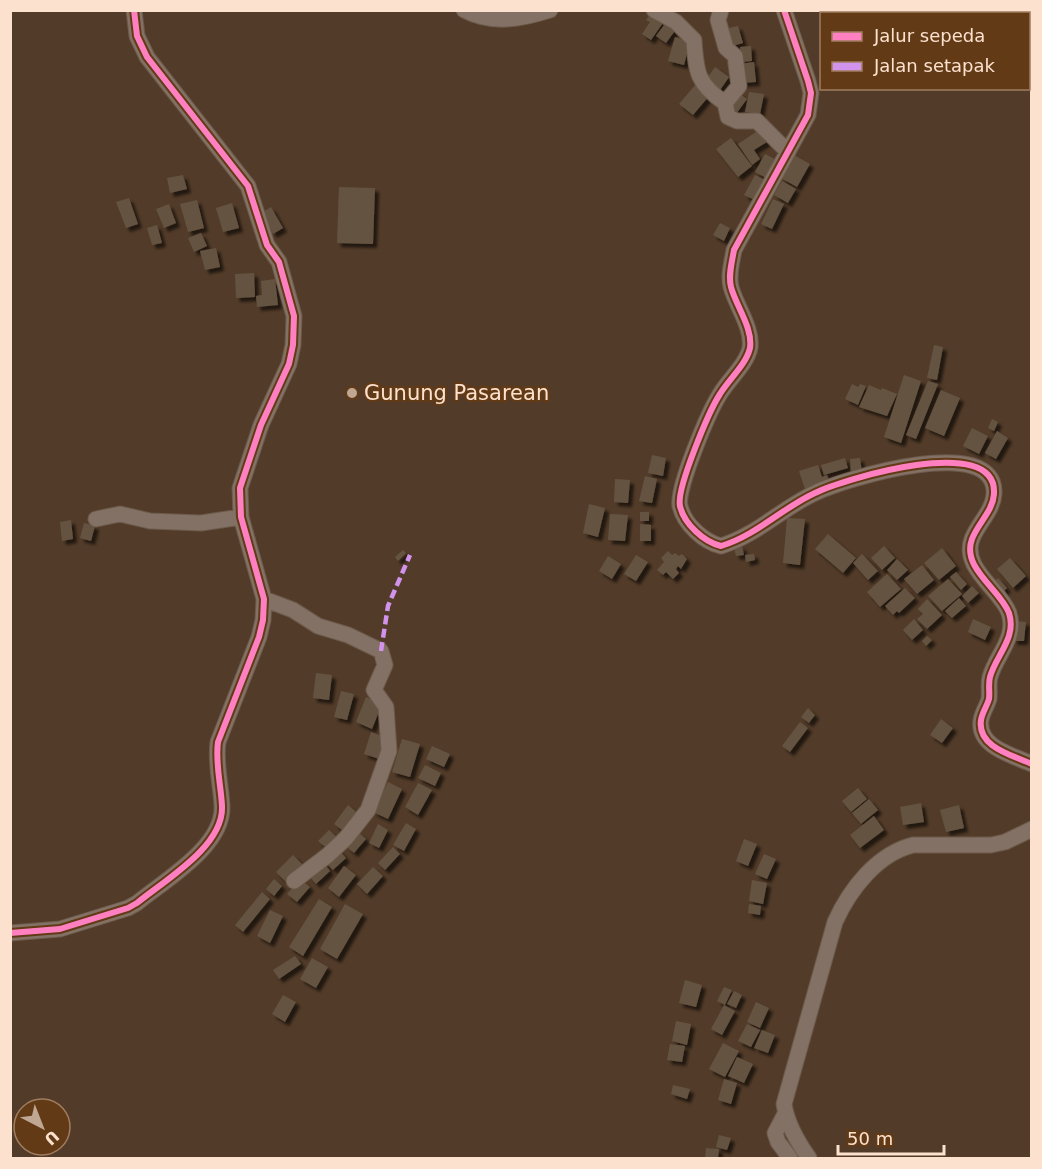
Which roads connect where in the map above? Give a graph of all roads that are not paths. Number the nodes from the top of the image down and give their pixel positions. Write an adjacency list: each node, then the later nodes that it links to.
1 (134, 10): 9 (street)
2 (464, 10): 3 (street)
3 (550, 10)
4 (654, 10): 7 (street)
5 (721, 10): 7 (street)
6 (784, 10): 8 (street)
7 (725, 103): 8 (street)
8 (788, 152): 12 (street)
9 (241, 517): 10 (street); 11 (street)
10 (96, 519)
11 (264, 599): 14 (street); 15 (street)
12 (1032, 764)
13 (1032, 829): 16 (street)
14 (294, 881)
15 (10, 933)
16 (785, 1114): 17 (street); 18 (street)
17 (789, 1158)
18 (808, 1158)

